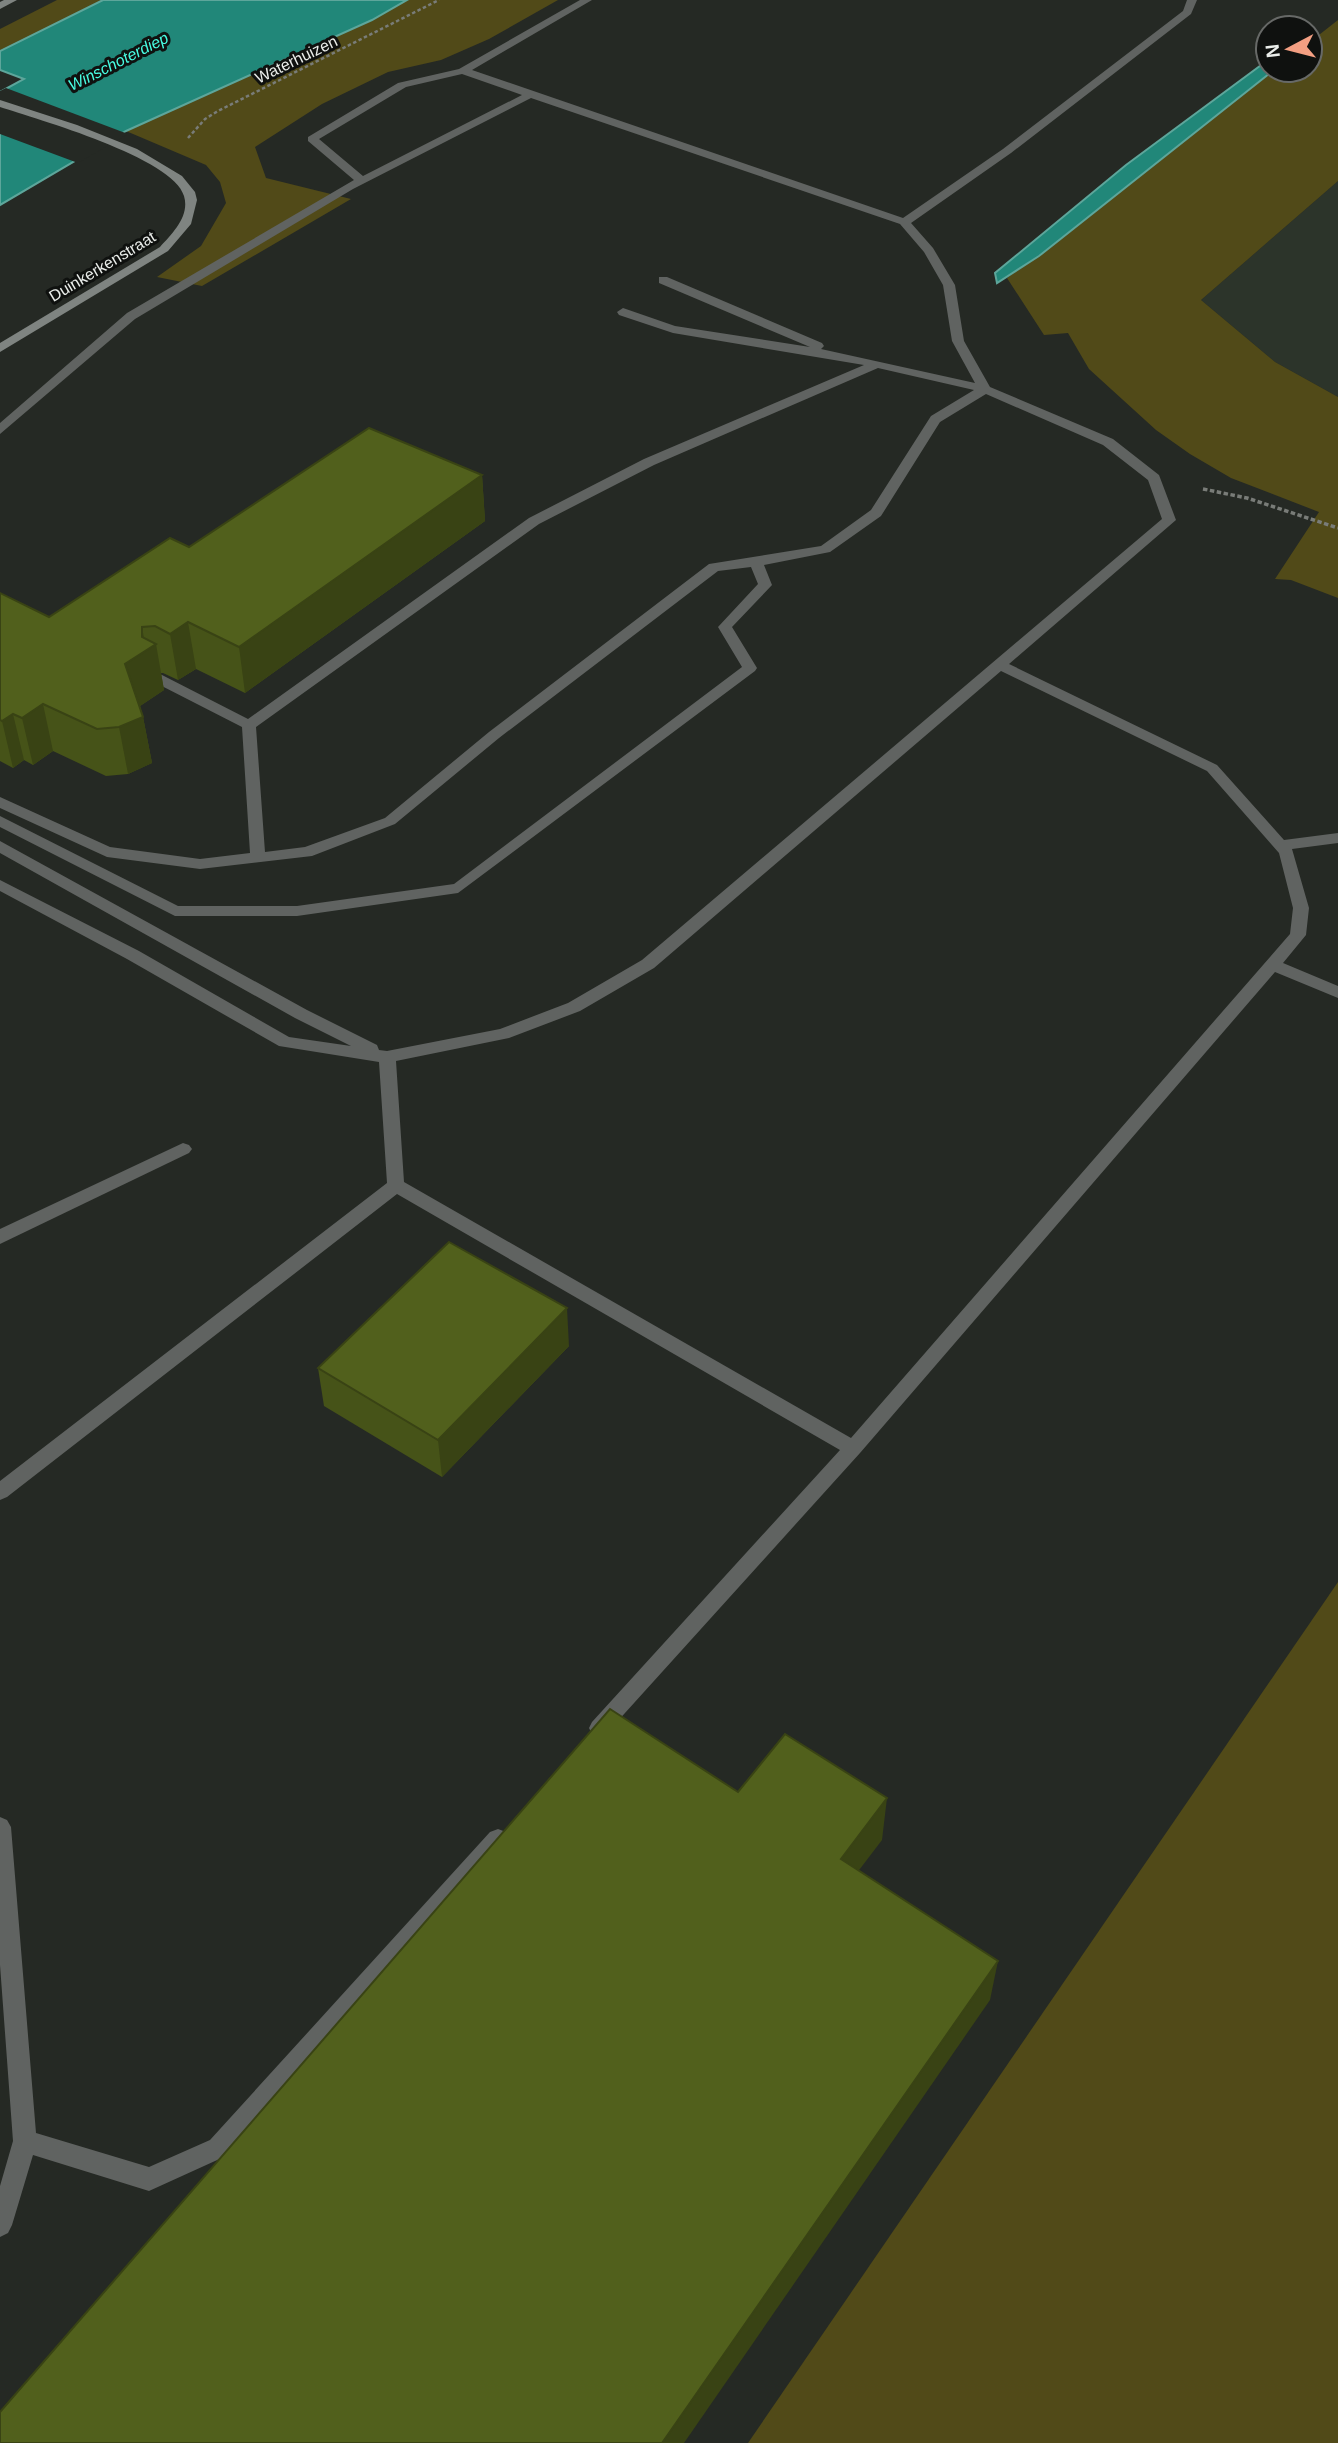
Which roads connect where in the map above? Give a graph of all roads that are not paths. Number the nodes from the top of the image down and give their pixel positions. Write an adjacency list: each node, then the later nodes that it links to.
1 (12, 0): 4 (main road)
2 (587, 0): 5 (lane)
3 (1192, 0): 9 (lane)
4 (0, 6)
5 (463, 71): 6 (lane); 8 (lane)
6 (529, 95): 8 (lane); 9 (lane)
7 (0, 103): 12 (main road, Duinkerkenstraat)
8 (361, 180): 16 (lane)
9 (904, 222): 15 (lane)
10 (663, 279): 13 (lane)
11 (623, 312): 13 (lane)
12 (0, 348)
13 (837, 355): 14 (lane)
14 (877, 364): 15 (lane); 20 (lane)
15 (985, 389): 17 (lane); 18 (lane)
16 (0, 430)
17 (756, 562): 22 (lane); 26 (lane)
18 (1000, 665): 25 (lane); 30 (lane)
19 (158, 678): 20 (lane)
20 (249, 725): 26 (lane)
21 (0, 802): 26 (lane)
22 (0, 821)
23 (1338, 838): 25 (lane)
24 (0, 846): 30 (lane)
25 (1280, 846): 28 (lane)
26 (258, 858)
27 (0, 885): 30 (lane)
28 (1272, 965): 29 (lane); 34 (lane)
29 (1338, 992)
30 (387, 1057): 32 (lane)
31 (183, 1149): 33 (lane)
32 (396, 1185): 34 (lane); 35 (lane)
33 (0, 1237)
34 (853, 1448): 36 (lane)
35 (0, 1492)
36 (582, 1746)
37 (517, 1818): 39 (lane)
38 (0, 1827): 39 (lane)
39 (25, 2141): 40 (lane)
40 (0, 2225)

